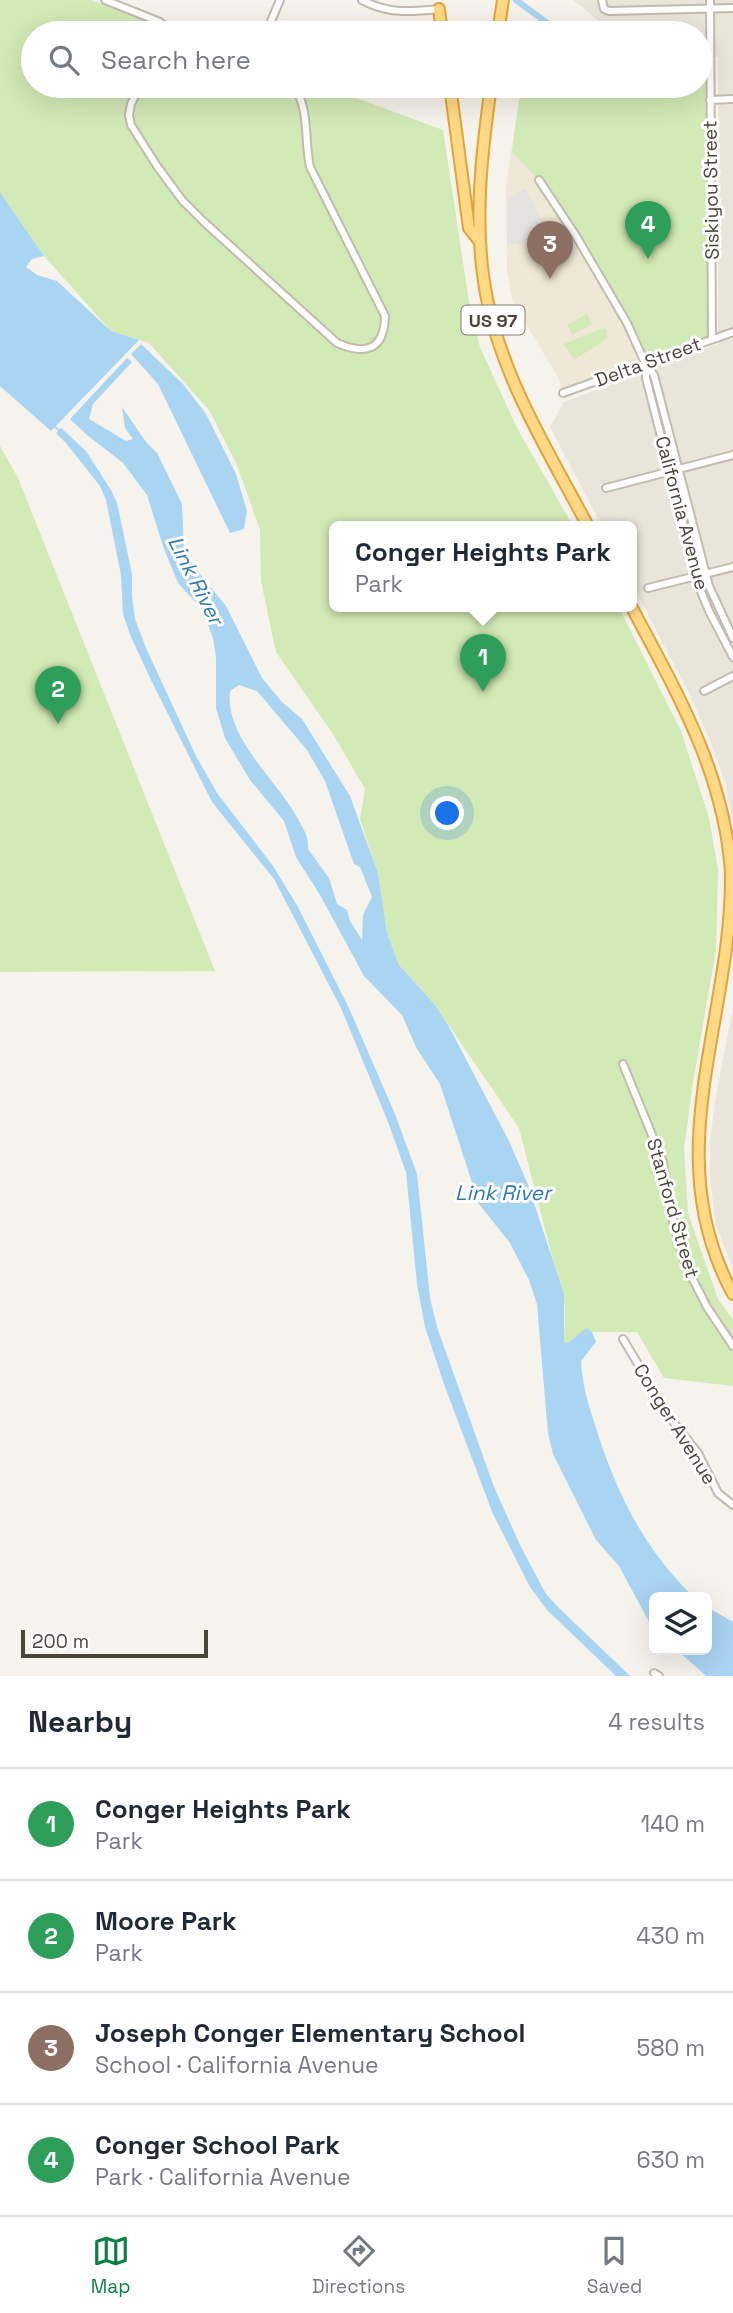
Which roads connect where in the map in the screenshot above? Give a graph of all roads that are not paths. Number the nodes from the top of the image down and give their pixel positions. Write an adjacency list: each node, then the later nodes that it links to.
1 (105, 0): 9 (street)
2 (281, 0): 10 (street)
3 (362, 0): 8 (street)
4 (503, 0): 12 (highway)
5 (602, 0): 6 (street)
6 (710, 4): 7 (street)
7 (733, 8)
8 (439, 9): 11 (highway)
9 (158, 21)
10 (271, 21)
11 (440, 21)
12 (500, 21)
13 (134, 98): 14 (street)
14 (300, 98)
15 (452, 98): 20 (highway)
16 (490, 98): 20 (highway, US 97)
17 (733, 99): 18 (street)
18 (710, 100): 22 (street, Siskiyou Street)
19 (539, 180): 23 (street, California Avenue)
20 (480, 243): 28 (highway, US 97)
21 (733, 332): 22 (street, Delta Street)
22 (712, 338): 23 (street, Delta Street)
23 (646, 365): 24 (street, Delta Street); 26 (street, California Avenue)
24 (563, 393)
25 (733, 455): 26 (street)
26 (674, 470): 27 (street); 30 (street, California Avenue); 31 (street, California Avenue)
27 (606, 488)
28 (585, 521)
29 (733, 567): 30 (street)
30 (705, 574): 31 (street); 34 (street, California Avenue)
31 (697, 576): 32 (street); 35 (street, California Avenue)
32 (648, 588)
33 (634, 612): 39 (highway)
34 (733, 638)
35 (733, 657)
36 (733, 676): 37 (street)
37 (705, 691)
38 (624, 1064): 41 (street, Stanford Street)
39 (733, 1294)
40 (623, 1339): 42 (street, Conger Avenue)
41 (733, 1346)
42 (733, 1505)

